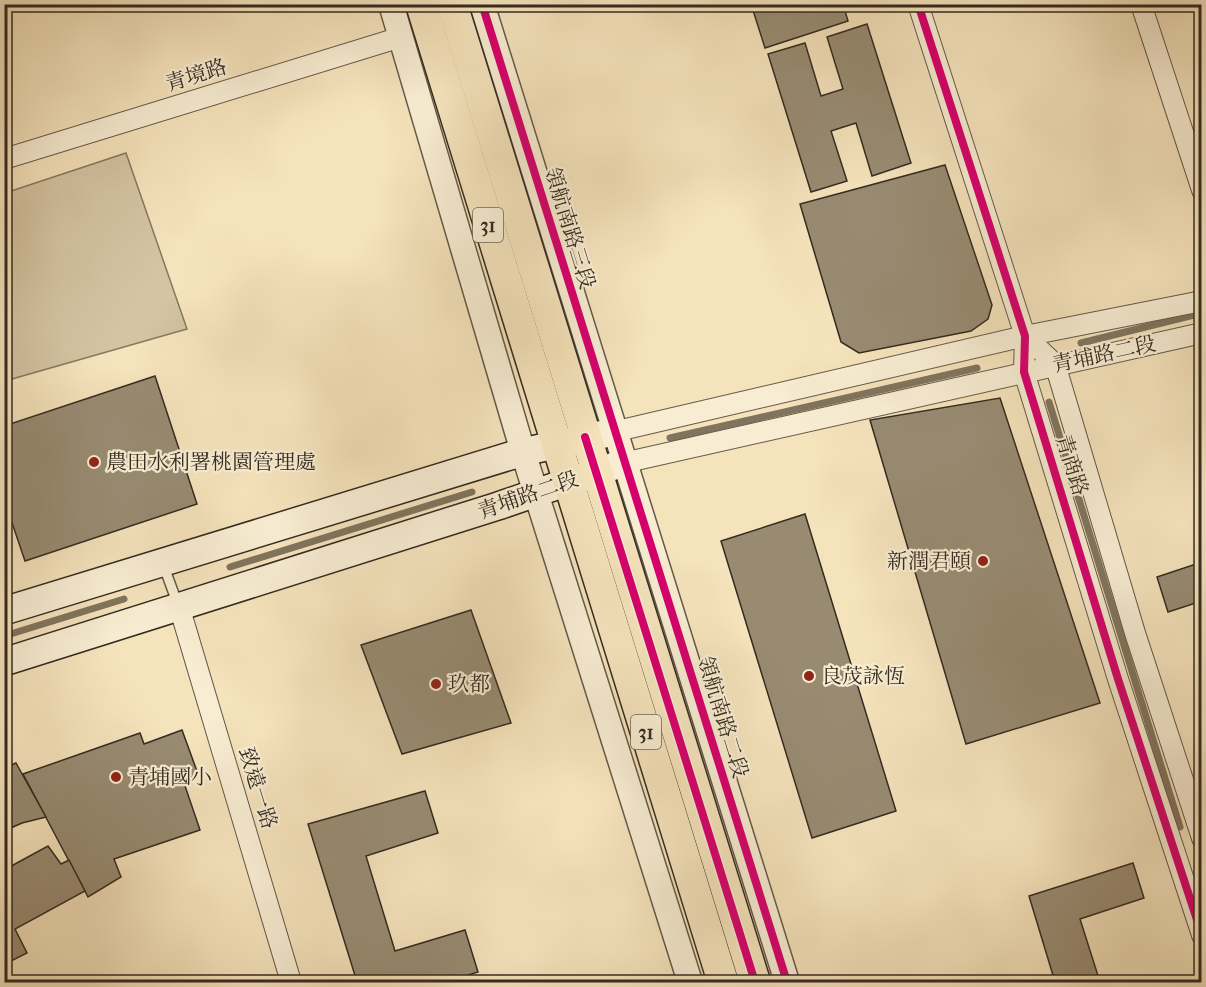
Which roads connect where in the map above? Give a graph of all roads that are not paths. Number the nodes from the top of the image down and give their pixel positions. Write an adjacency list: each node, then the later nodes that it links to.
1 (391, 4): 7 (street, 31)
2 (421, 4): 16 (main road, 31)
3 (452, 4): 15 (main road, 31)
4 (482, 4): 15 (street, 領航南路三段 / 31)
5 (918, 4): 12 (street, 青商路)
6 (1141, 4): 9 (street)
7 (401, 38): 8 (street, 青境路); 17 (street, 31)
8 (4, 159)
9 (1202, 190)
10 (1202, 301): 12 (street, 青埔路二段)
11 (1202, 333): 13 (street, 青埔路二段)
12 (1025, 336): 13 (street, 青商路); 14 (street, 青商路); 15 (street, 青埔路二段)
13 (1055, 364): 14 (street, 青埔路二段); 25 (street, 青商路)
14 (1024, 372): 18 (street, 青埔路二段); 26 (street, 青商路)
15 (599, 434): 16 (main road, 青埔路二段); 18 (main road, 領航南路二段 / 31)
16 (555, 445): 17 (main road, 青埔路二段); 19 (main road, 31)
17 (524, 452): 20 (street, 31); 21 (main road, 青埔路二段)
18 (610, 467): 19 (main road, 青埔路二段); 30 (main road, 領航南路二段 / 31); 31 (street, 領航南路二段 / 31)
19 (568, 482): 20 (main road, 青埔路二段); 29 (main road, 31)
20 (538, 493): 22 (main road, 青埔路二段); 28 (street, 31)
21 (162, 562): 22 (lane); 23 (main road, 青埔路二段)
22 (179, 606): 24 (main road, 青埔路二段); 27 (street, 致遠一路)
23 (4, 611)
24 (4, 662)
25 (1202, 838)
26 (1202, 935)
27 (291, 982)
28 (690, 982)
29 (723, 982)
30 (755, 982)
31 (787, 982)

